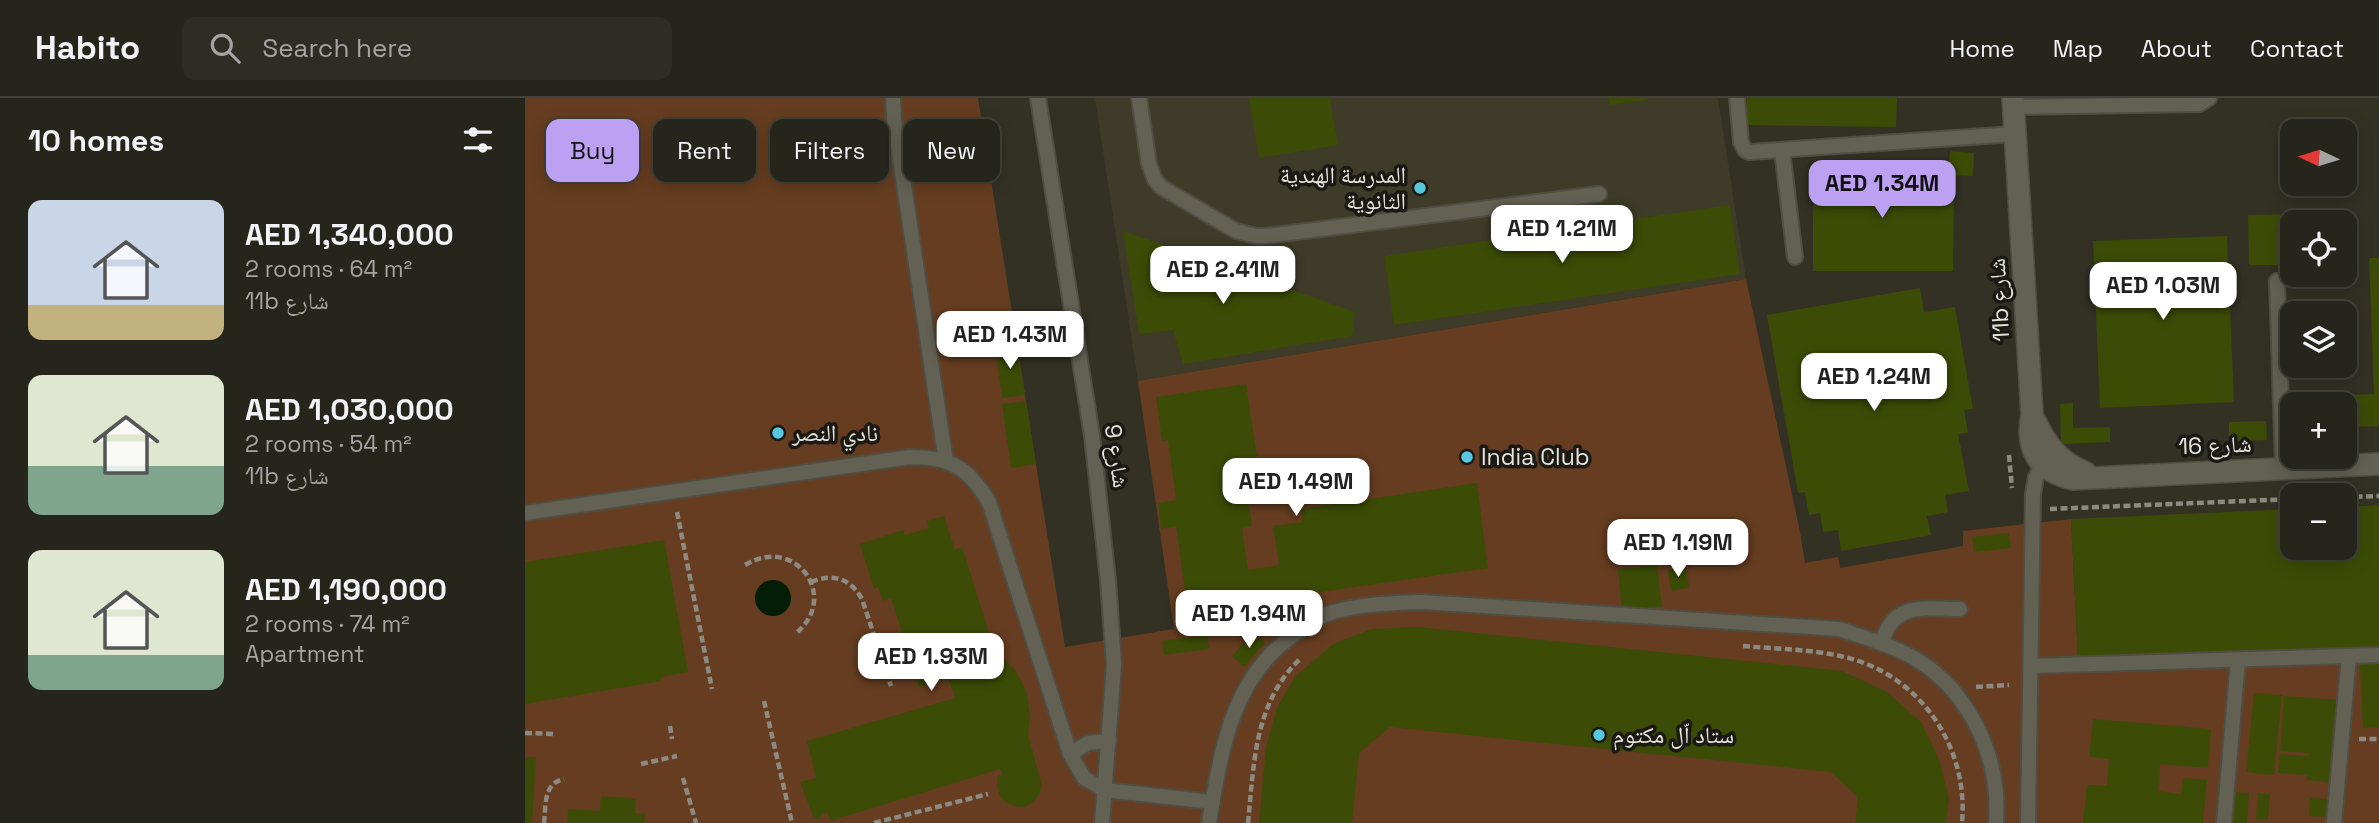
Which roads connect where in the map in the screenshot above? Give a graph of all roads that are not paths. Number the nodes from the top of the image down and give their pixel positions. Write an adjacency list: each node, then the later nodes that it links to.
1 (893, 98): 14 (lane)
2 (1038, 98): 25 (lane, شارع 9)
3 (1139, 98): 9 (lane)
4 (1737, 98): 8 (lane)
5 (2209, 98): 6 (lane)
6 (2014, 103): 7 (street, 11b شارع)
7 (2015, 134): 8 (lane); 13 (street, 11b شارع)
8 (1782, 150): 10 (lane)
9 (1599, 194)
10 (1795, 257)
11 (2277, 281): 12 (lane)
12 (2281, 392)
13 (2049, 460): 17 (street, شارع 16); 24 (lane)
14 (946, 461): 18 (lane); 26 (lane)
15 (2379, 464): 16 (street, شارع 16)
16 (2357, 465)
17 (2280, 468)
18 (525, 513)
19 (1960, 609): 20 (lane)
20 (1882, 644): 28 (lane); 31 (lane)
21 (2379, 655): 22 (lane)
22 (2349, 656): 23 (lane); 34 (lane)
23 (2238, 660): 24 (lane); 33 (lane)
24 (2031, 666): 32 (lane)
25 (1109, 741): 26 (lane); 27 (lane, شارع 9)
26 (1070, 754): 27 (lane)
27 (1105, 790): 28 (lane); 29 (lane, شارع 9)
28 (1213, 802): 30 (lane)
29 (1102, 823)
30 (1209, 823)
31 (1996, 823)
32 (2028, 823)
33 (2224, 823)
34 (2334, 823)

